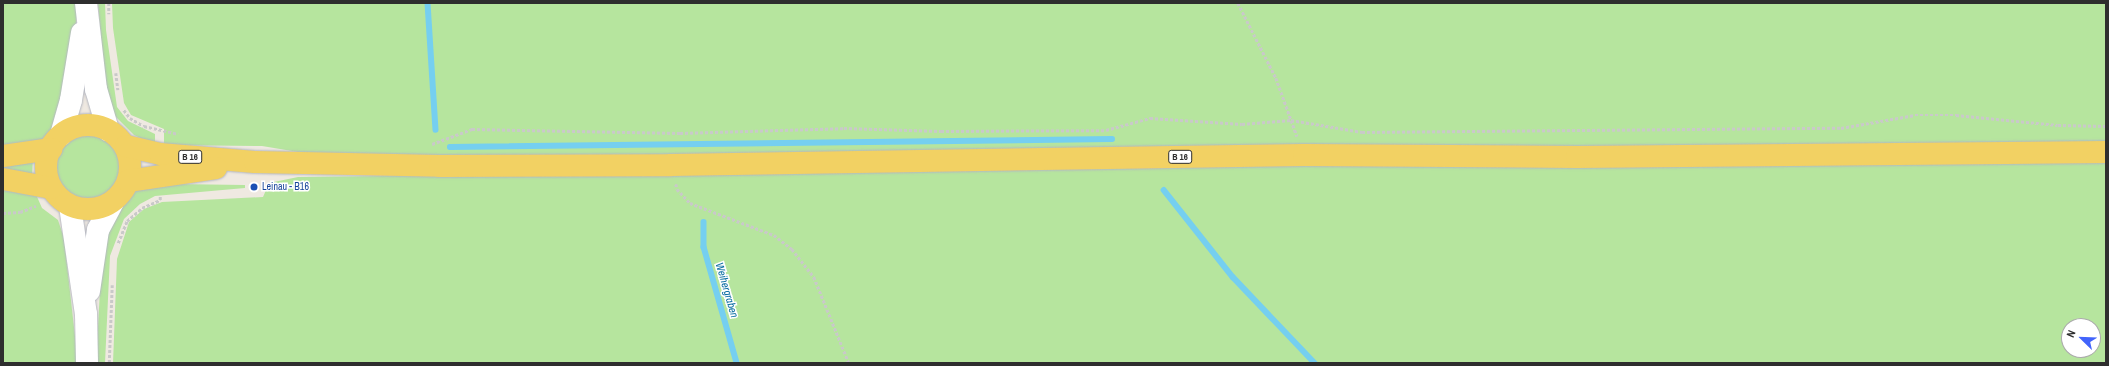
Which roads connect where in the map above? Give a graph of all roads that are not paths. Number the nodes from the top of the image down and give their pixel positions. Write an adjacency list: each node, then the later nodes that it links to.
1 (86, 6): 2 (street); 3 (street)
2 (108, 130): 3 (main road, B 16); 4 (main road, B 16)
3 (56, 142): 6 (main road, B 16); 10 (main road)
4 (126, 146): 7 (main road, B 16); 9 (main road)
5 (2106, 152): 7 (main road, B 16)
6 (3, 156)
7 (254, 162): 9 (main road, B 16)
8 (3, 179): 10 (main road)
9 (128, 181): 11 (main road)
10 (60, 197): 11 (main road); 12 (street)
11 (113, 202): 12 (street)
12 (86, 314): 13 (street)
13 (87, 363)

